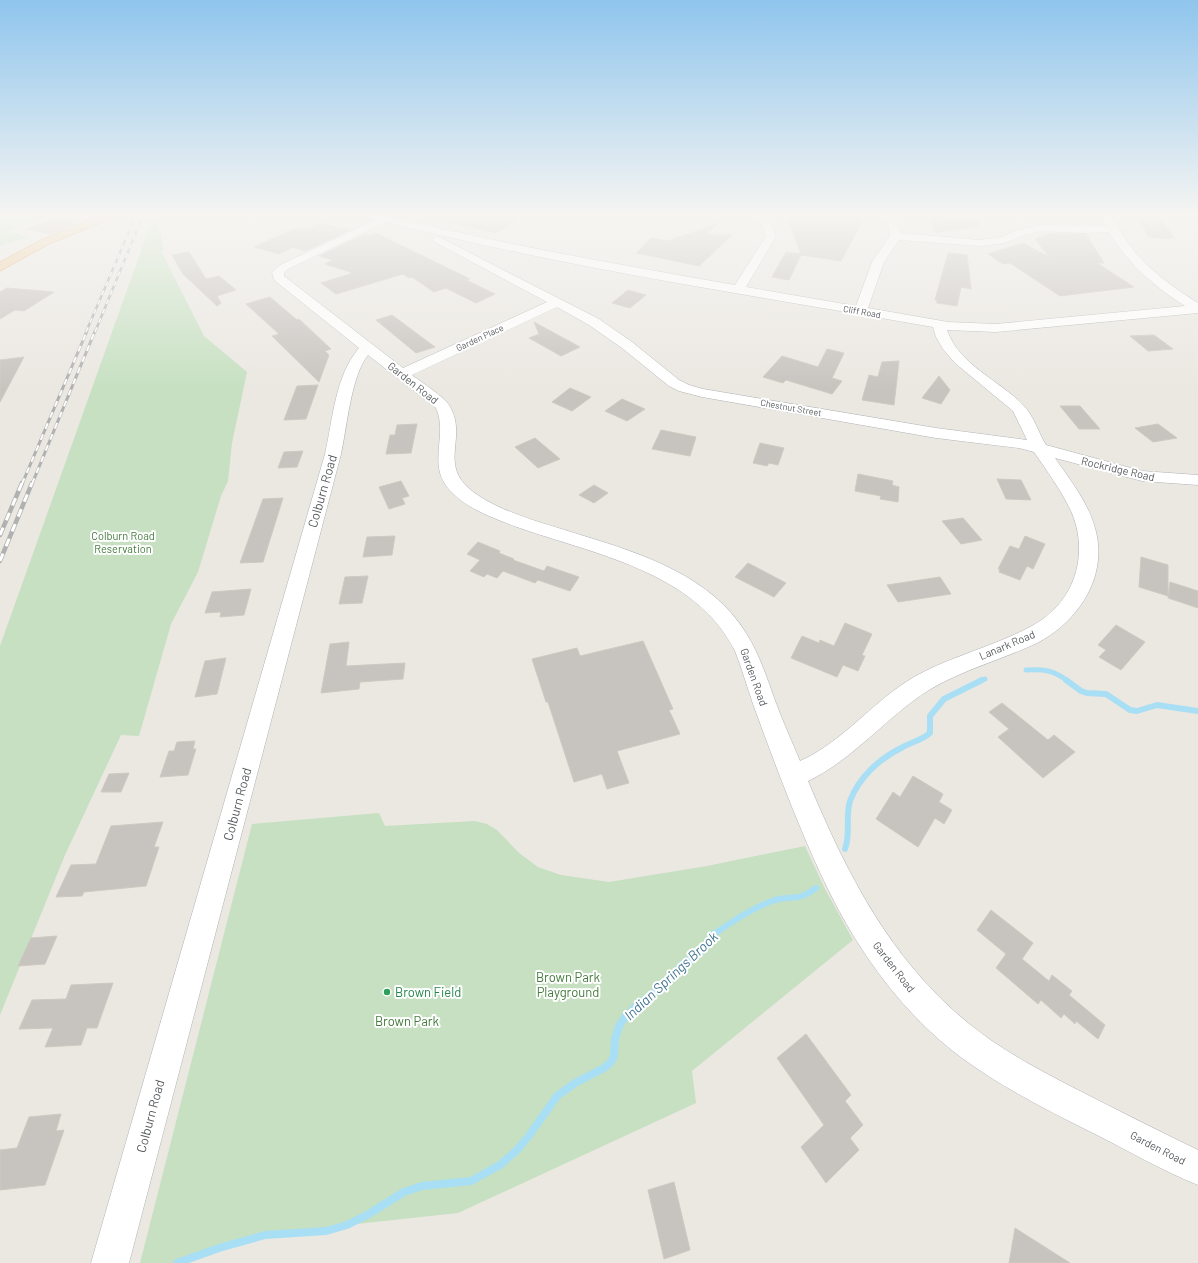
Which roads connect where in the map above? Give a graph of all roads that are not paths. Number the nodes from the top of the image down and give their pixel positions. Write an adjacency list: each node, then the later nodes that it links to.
1 (279, 272): 12 (street, Garden Road)
2 (500, 272): 8 (street, Chestnut Street)
3 (639, 272): 7 (street, Cliff Road)
4 (749, 272): 7 (street)
5 (873, 272): 10 (street)
6 (1146, 272): 9 (street)
7 (738, 290): 10 (street, Cliff Road)
8 (558, 302): 13 (street, Garden Place); 14 (street, Chestnut Street)
9 (1198, 309): 11 (street, Cliff Road)
10 (861, 311): 11 (street, Cliff Road)
11 (939, 325): 14 (street)
12 (367, 347): 13 (street, Garden Road); 18 (street, Colburn Road)
13 (402, 374): 16 (street, Garden Road)
14 (1039, 447): 15 (street, Rockridge Road); 16 (street, Lanark Road)
15 (1198, 480)
16 (794, 776): 17 (street, Garden Road)
17 (1198, 1168)
18 (110, 1263)

